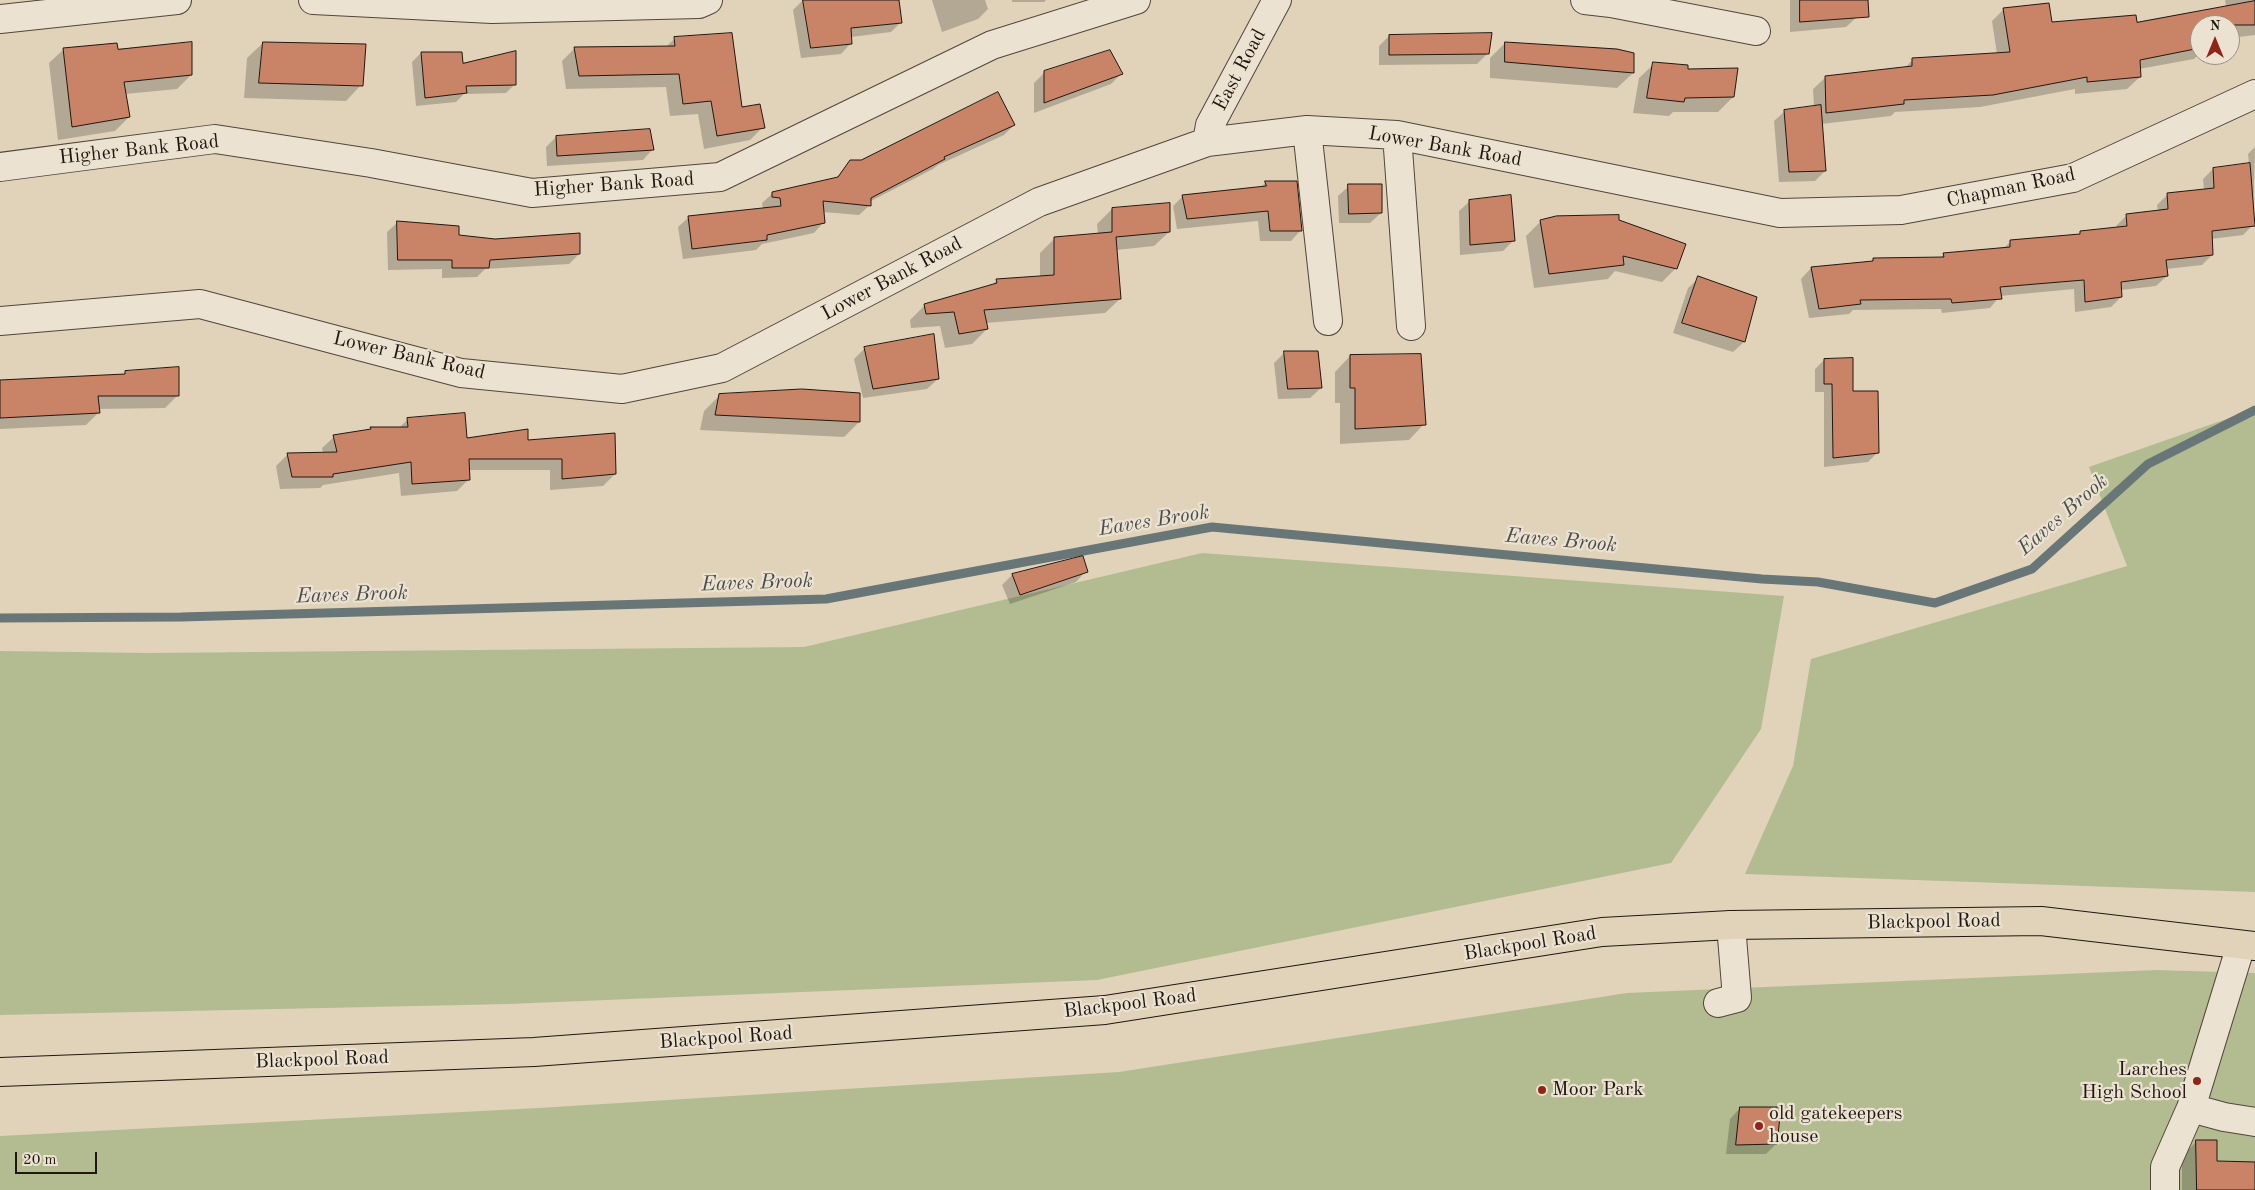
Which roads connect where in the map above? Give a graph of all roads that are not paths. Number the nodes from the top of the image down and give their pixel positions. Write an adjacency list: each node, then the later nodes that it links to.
1 (177, 0): 7 (street)
2 (313, 0): 3 (street)
3 (708, 0)
4 (1136, 0): 13 (street, Higher Bank Road)
5 (1277, 0): 12 (street, East Road)
6 (1586, 0): 8 (street)
7 (0, 18)
8 (1756, 31)
9 (2255, 94): 14 (street, Chapman Road)
10 (1307, 130): 11 (street, Lower Bank Road); 12 (street, Lower Bank Road); 16 (street)
11 (1397, 135): 14 (street, Lower Bank Road); 17 (street)
12 (1207, 142): 15 (street, Lower Bank Road)
13 (0, 167)
14 (1780, 213)
15 (0, 321)
16 (1328, 321)
17 (1411, 326)
18 (1731, 924): 19 (highway, Blackpool Road); 20 (street); 21 (highway, Blackpool Road)
19 (2248, 946): 22 (street)
20 (1718, 1003)
21 (0, 1072)
22 (2191, 1108): 23 (street); 24 (street)
23 (2255, 1122)
24 (2165, 1190)

